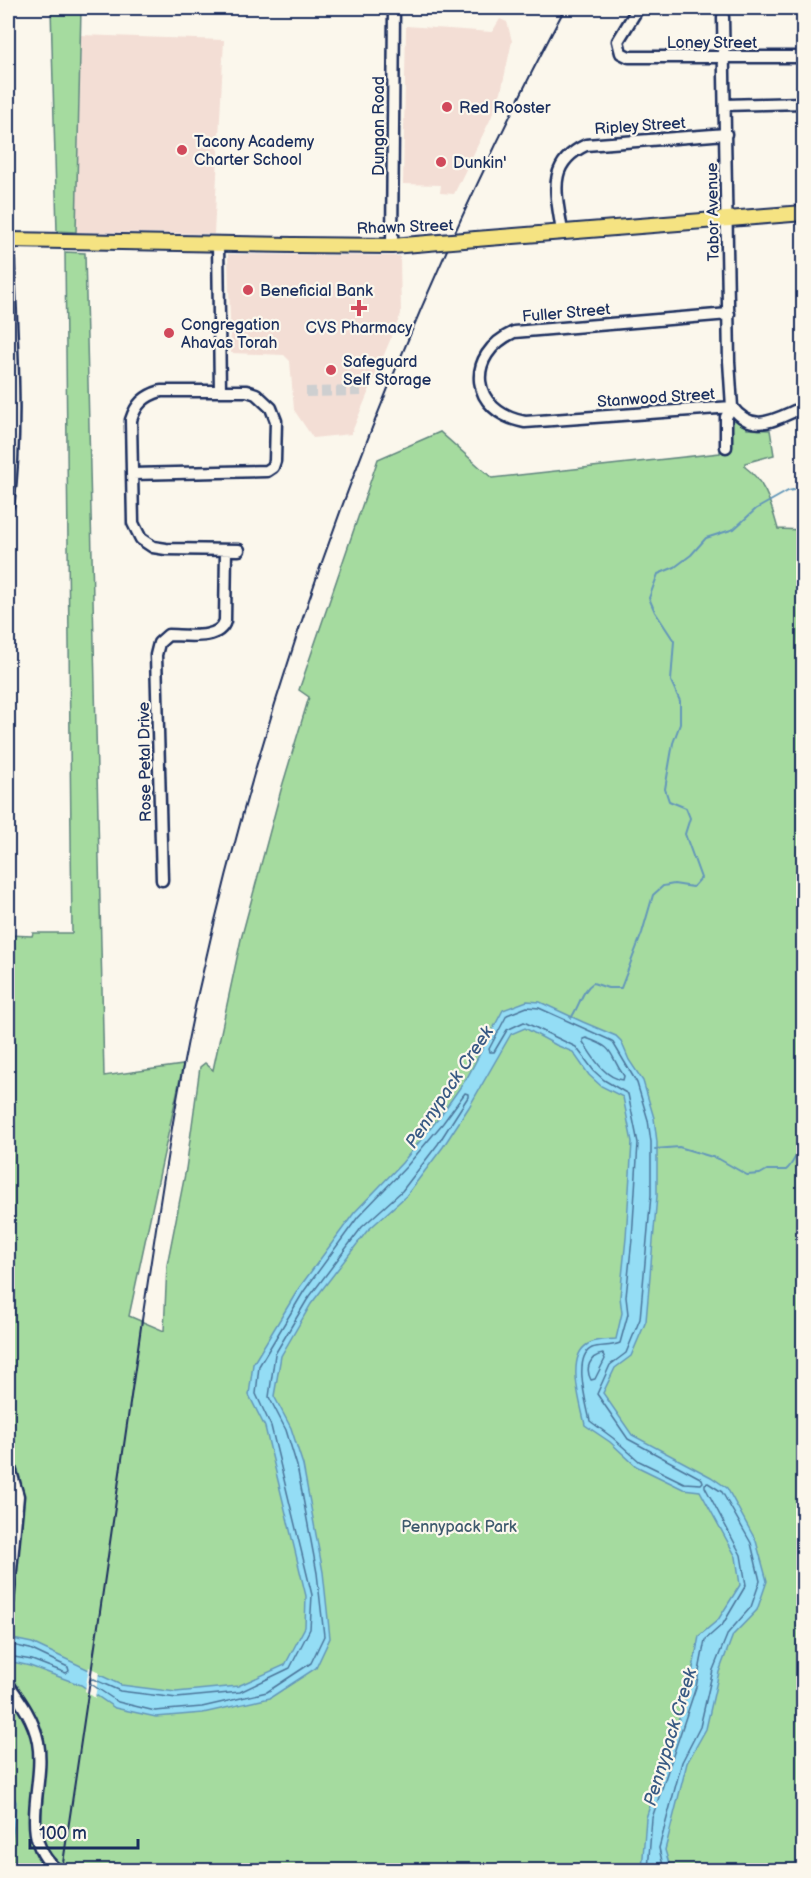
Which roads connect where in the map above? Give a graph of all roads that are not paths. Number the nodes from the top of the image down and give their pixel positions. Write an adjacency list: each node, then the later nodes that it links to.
1 (394, 8): 14 (street, Dungan Road)
2 (638, 8): 4 (street, Loney Street)
3 (723, 17): 4 (street, Tabor Avenue)
4 (723, 57): 5 (street, Loney Street); 7 (street, Tabor Avenue)
5 (804, 57)
6 (804, 103): 7 (street)
7 (725, 105): 8 (street, Tabor Avenue)
8 (726, 134): 10 (street, Tabor Avenue); 11 (street, Ripley Street)
9 (804, 213): 10 (main road, Rhawn Street)
10 (727, 219): 11 (main road, Rhawn Street); 15 (street, Tabor Avenue)
11 (562, 232): 14 (main road, Rhawn Street, bridge)
12 (8, 240): 13 (main road, Rhawn Street); 22 (street)
13 (218, 244): 14 (main road, Rhawn Street); 16 (street)
14 (392, 246)
15 (729, 314): 17 (street, Tabor Avenue); 19 (street, Fuller Street)
16 (220, 391): 21 (street); 21 (street)
17 (732, 407): 18 (street, Stanwood Street); 19 (street, Stanwood Street); 20 (street, Tabor Avenue)
18 (804, 407)
19 (504, 416)
20 (726, 447)
21 (132, 474): 23 (street)
22 (8, 505)
23 (226, 550): 24 (street); 25 (street, Rose Petal Drive)
24 (239, 550)
25 (162, 880)
26 (8, 1462): 27 (street)
27 (8, 1598)
28 (8, 1684): 29 (street)
29 (57, 1870)

